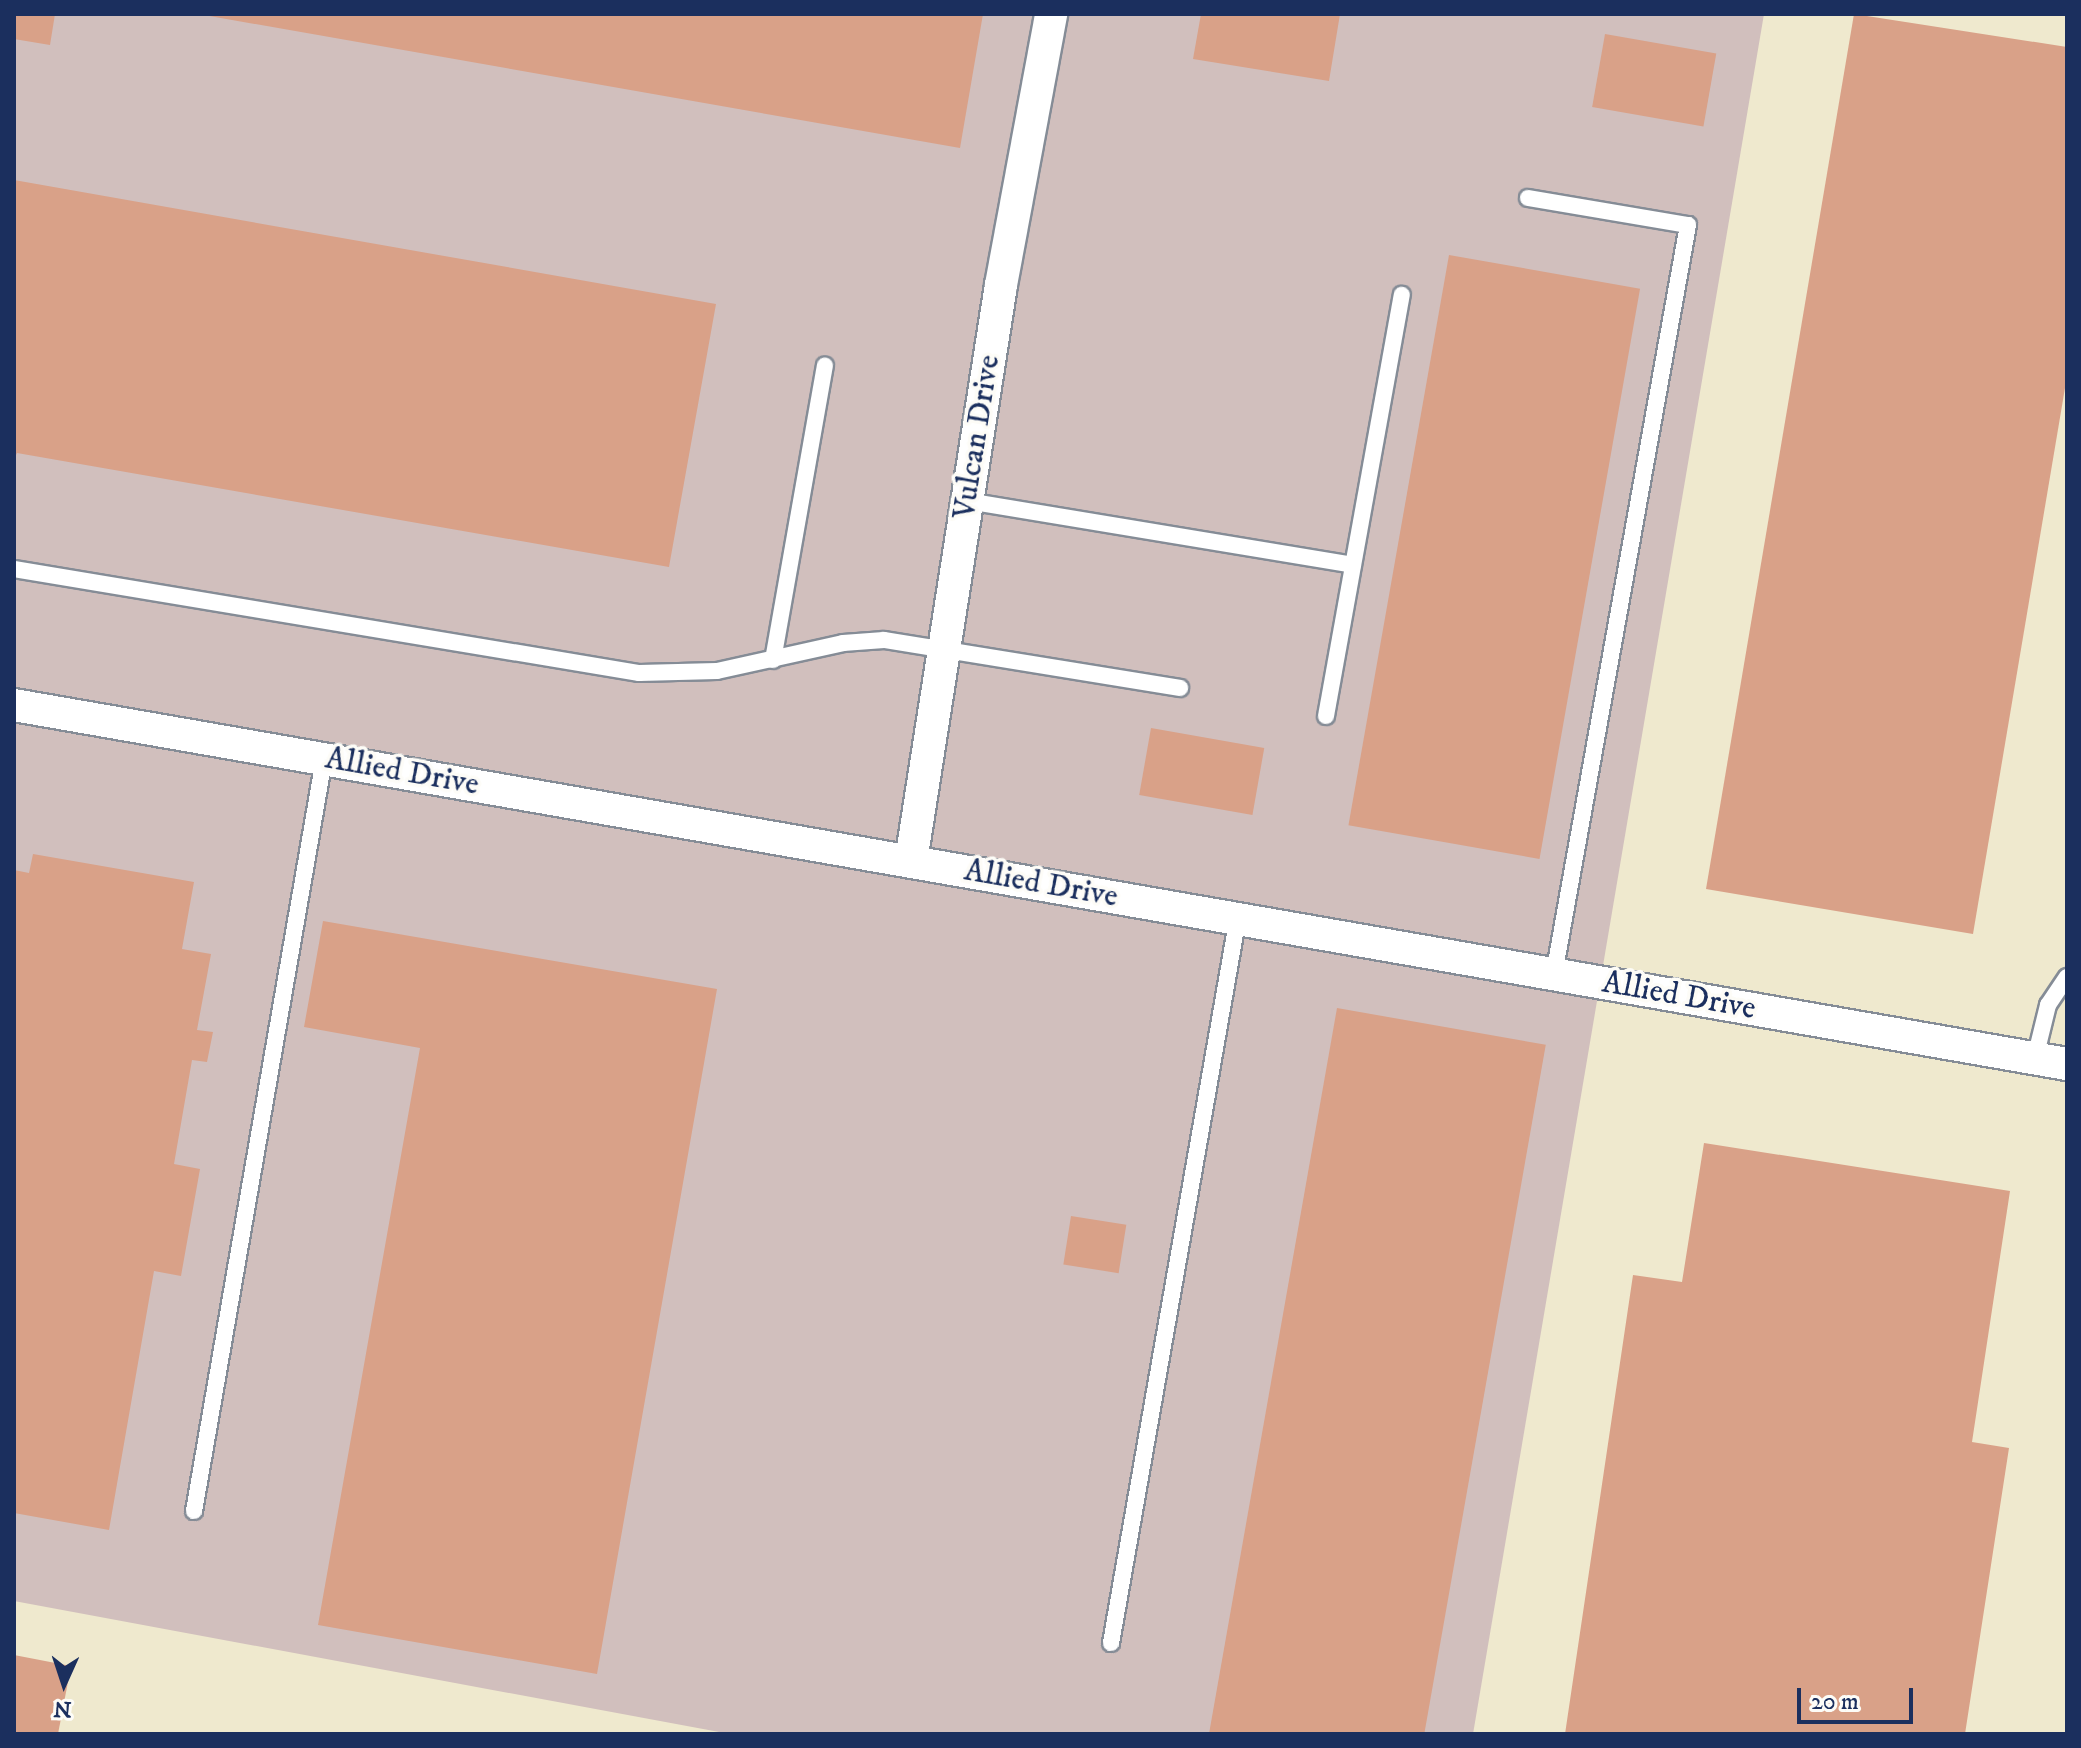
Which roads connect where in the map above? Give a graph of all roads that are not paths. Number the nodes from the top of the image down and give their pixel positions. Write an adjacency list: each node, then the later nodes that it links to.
1 (1051, 14): 5 (street, Vulcan Drive)
2 (1528, 198): 16 (lane)
3 (1402, 295): 6 (lane)
4 (825, 366): 9 (lane)
5 (967, 501): 6 (lane); 8 (street, Vulcan Drive)
6 (1353, 565): 12 (lane)
7 (14, 569): 9 (lane)
8 (944, 651): 9 (lane); 10 (lane); 14 (street, Vulcan Drive)
9 (773, 660)
10 (1180, 688)
11 (14, 705): 13 (street, Allied Drive)
12 (1326, 716)
13 (324, 759): 14 (street, Allied Drive); 20 (lane)
14 (911, 861): 15 (street, Allied Drive)
15 (1238, 917): 16 (street, Allied Drive); 21 (lane)
16 (1554, 974): 18 (street, Allied Drive)
17 (2067, 977): 18 (lane)
18 (2035, 1058): 19 (street, Allied Drive)
19 (2067, 1064)
20 (194, 1511)
21 (1111, 1643)

